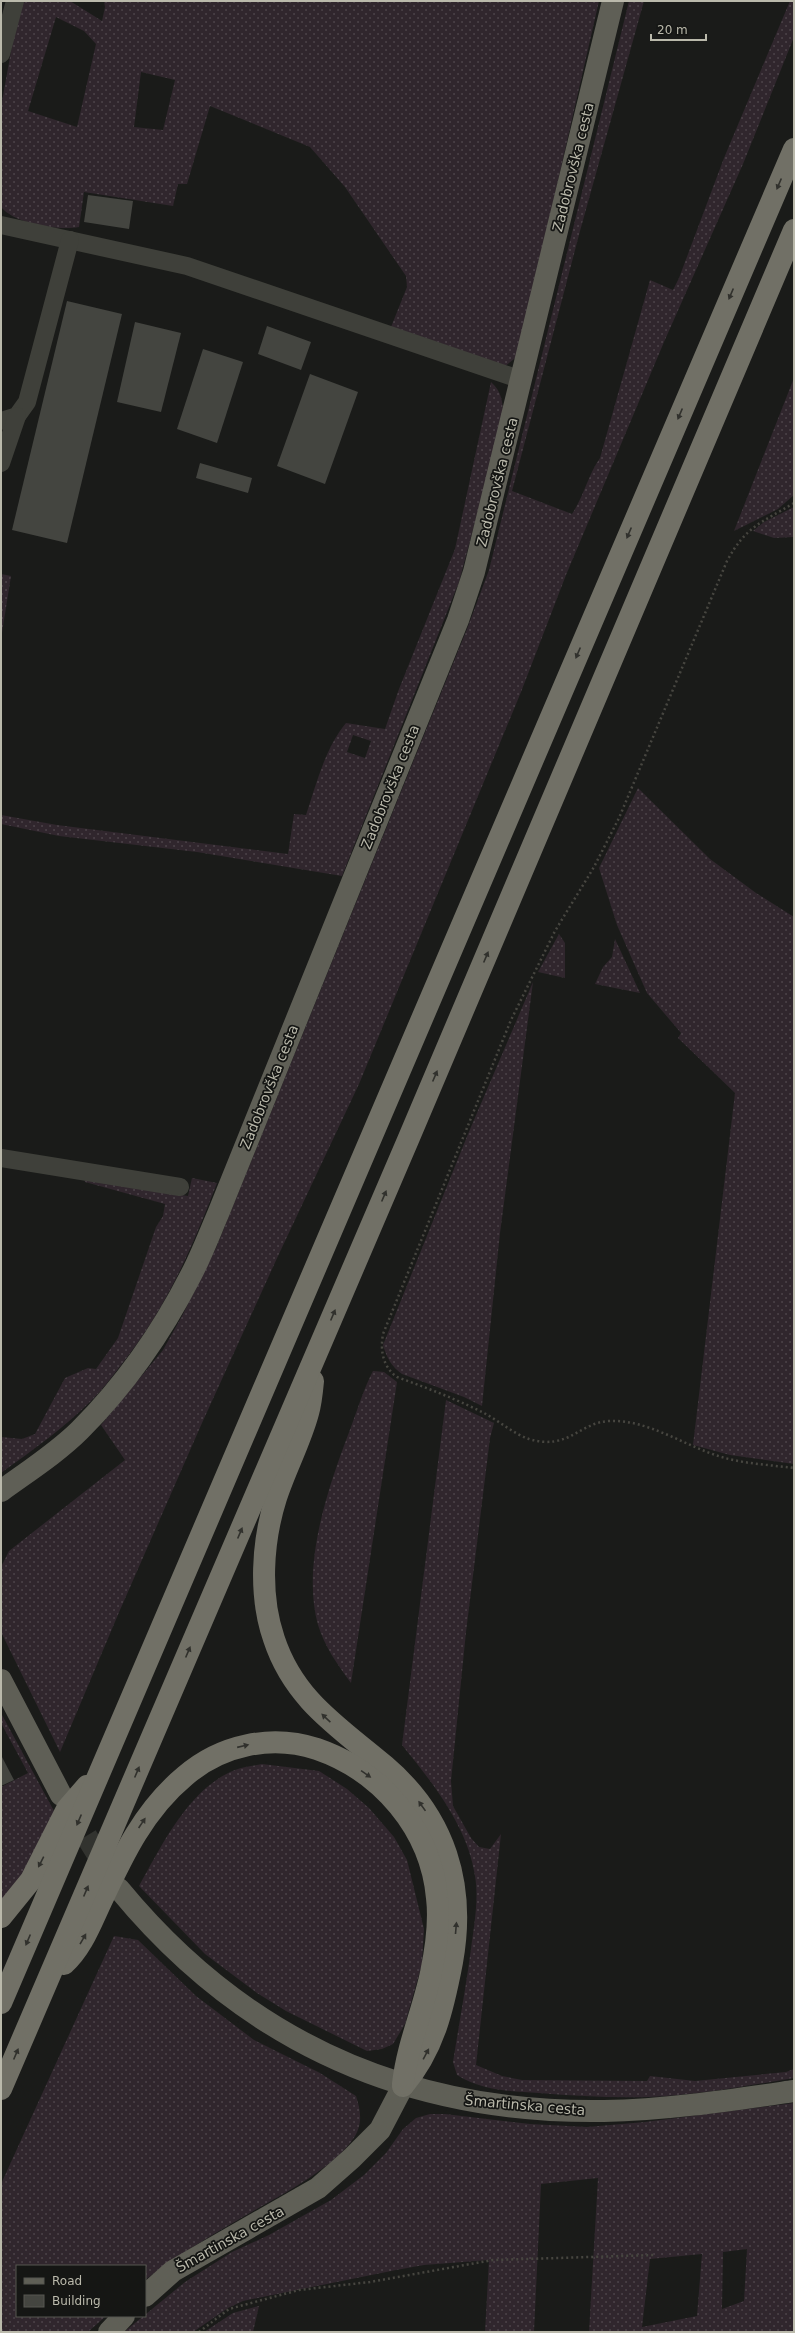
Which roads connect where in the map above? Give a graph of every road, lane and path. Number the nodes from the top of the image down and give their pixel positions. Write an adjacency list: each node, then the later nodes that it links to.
1 (15, 1): 3 (street)
2 (613, 1): 8 (main road, Zadobrovška cesta)
3 (1, 54)
4 (794, 149): 18 (highway, one-way to 18)
5 (1, 225): 7 (street)
6 (794, 230): 14 (highway, one-way to 6)
7 (70, 240): 8 (street); 9 (street)
8 (522, 380): 16 (main road, Zadobrovška cesta)
9 (9, 418): 10 (street)
10 (1, 462)
11 (794, 503): 15 (path)
12 (1, 1158): 13 (street)
13 (180, 1187)
14 (318, 1351): 22 (highway, one-way to 14); 24 (highway, one-way to 14)
15 (794, 1468)
16 (1, 1491)
17 (1, 1680): 19 (main road)
18 (100, 1771): 21 (highway, one-way to 21); 23 (highway, one-way to 23)
19 (61, 1795)
20 (119, 1889): 24 (main road)
21 (1, 1917)
22 (49, 1978): 24 (highway, one-way to 24); 25 (highway, one-way to 22)
23 (1, 2003)
24 (403, 2086): 26 (main road, Šmartinska cesta); 28 (main road, Šmartinska cesta)
25 (1, 2089)
26 (794, 2091)
27 (654, 2255): 31 (path)
28 (146, 2295)
29 (123, 2317): 30 (main road)
30 (109, 2332)
31 (199, 2332)

